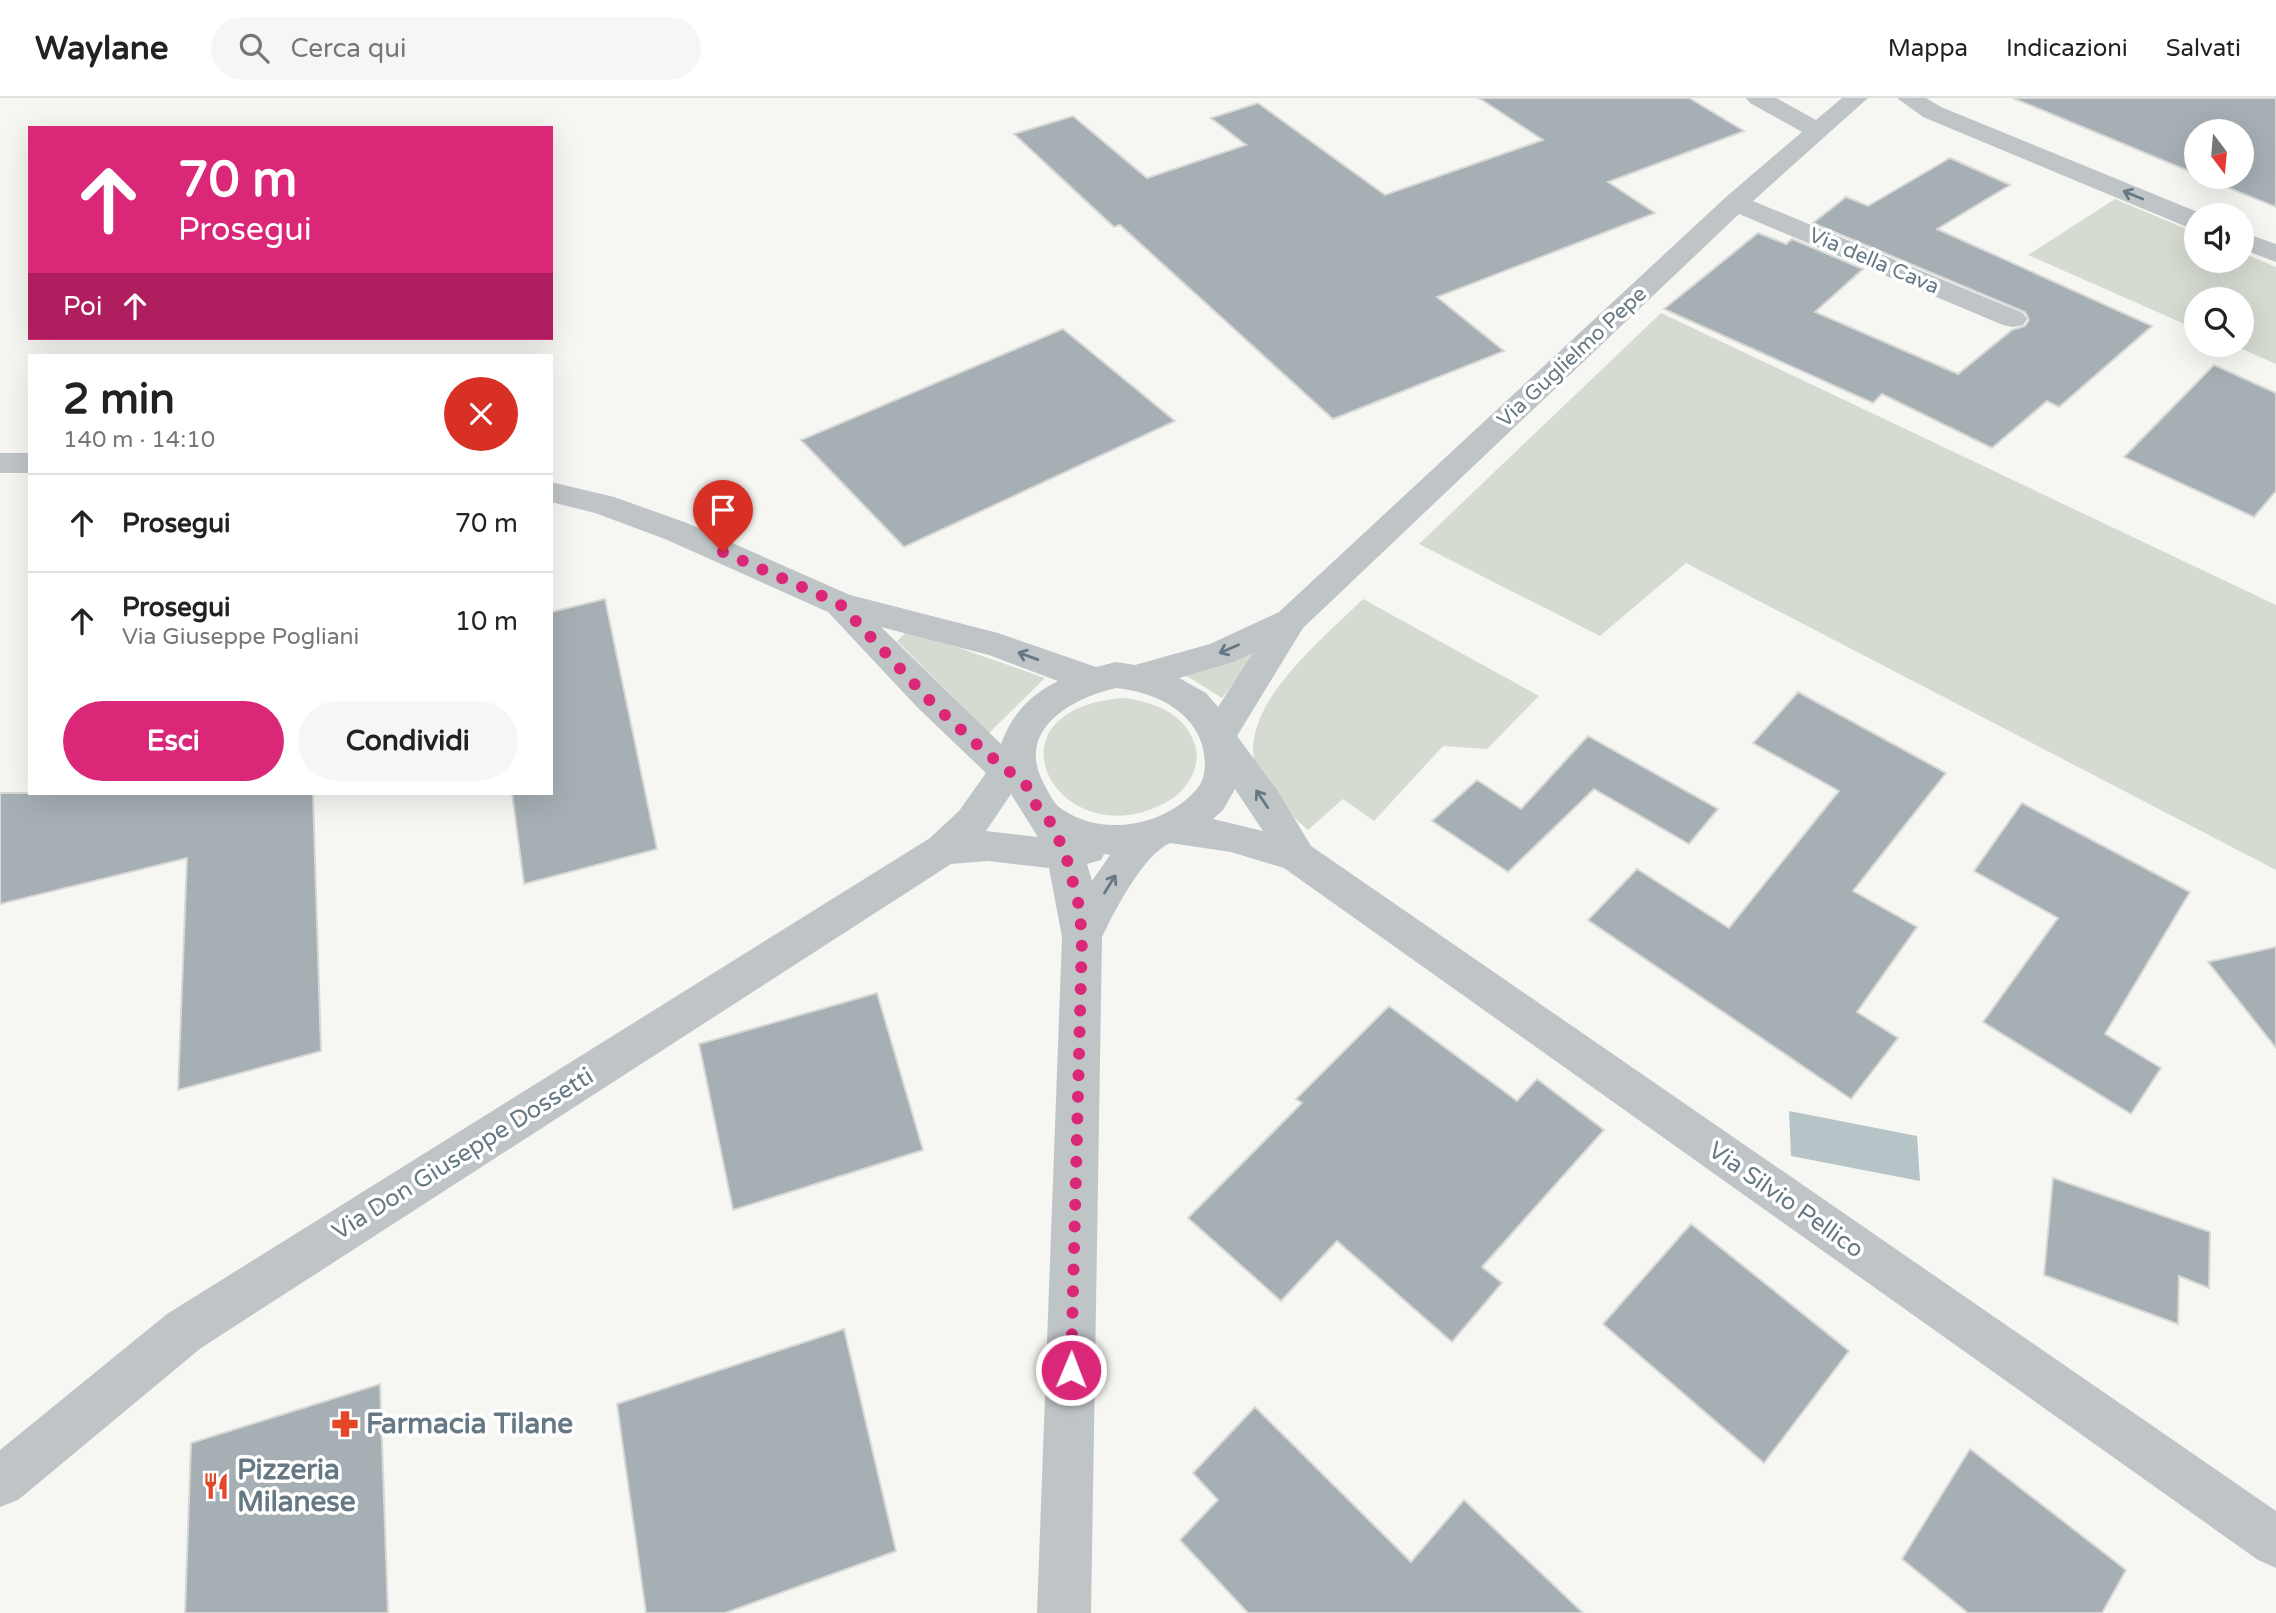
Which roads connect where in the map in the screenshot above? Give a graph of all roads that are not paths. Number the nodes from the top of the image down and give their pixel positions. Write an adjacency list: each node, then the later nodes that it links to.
1 (1758, 98): 2 (street)
2 (1864, 109): 3 (street, Via Guglielmo Pepe); 4 (street, one-way to 2)
3 (1735, 203): 7 (street, Via della Cava); 12 (street, Via Guglielmo Pepe)
4 (2184, 216)
5 (2254, 245): 6 (street)
6 (2276, 254)
7 (2013, 319)
8 (0, 463): 9 (street)
9 (28, 463)
10 (553, 492): 11 (street)
11 (840, 604): 14 (street, one-way to 11); 16 (street)
12 (1291, 620): 13 (street, Via Guglielmo Pepe, one-way to 13); 15 (street, Via Guglielmo Pepe)
13 (1140, 676): 14 (street); 15 (street)
14 (1093, 680): 16 (street)
15 (1221, 739): 17 (street); 20 (street, Via Silvio Pellico, one-way to 15)
16 (1005, 773): 18 (street, Via Don Giuseppe Dossetti); 19 (street)
17 (1147, 836): 19 (street, Via Don Giuseppe Dossetti); 20 (street, Via Silvio Pellico); 21 (street, one-way to 17)
18 (944, 849): 19 (street, Via Don Giuseppe Dossetti); 22 (street, Via Don Giuseppe Dossetti)
19 (1057, 851): 21 (street)
20 (1297, 857): 23 (street, Via Silvio Pellico)
21 (1082, 937): 24 (street)
22 (0, 1482)
23 (2276, 1542)
24 (1064, 1613)

